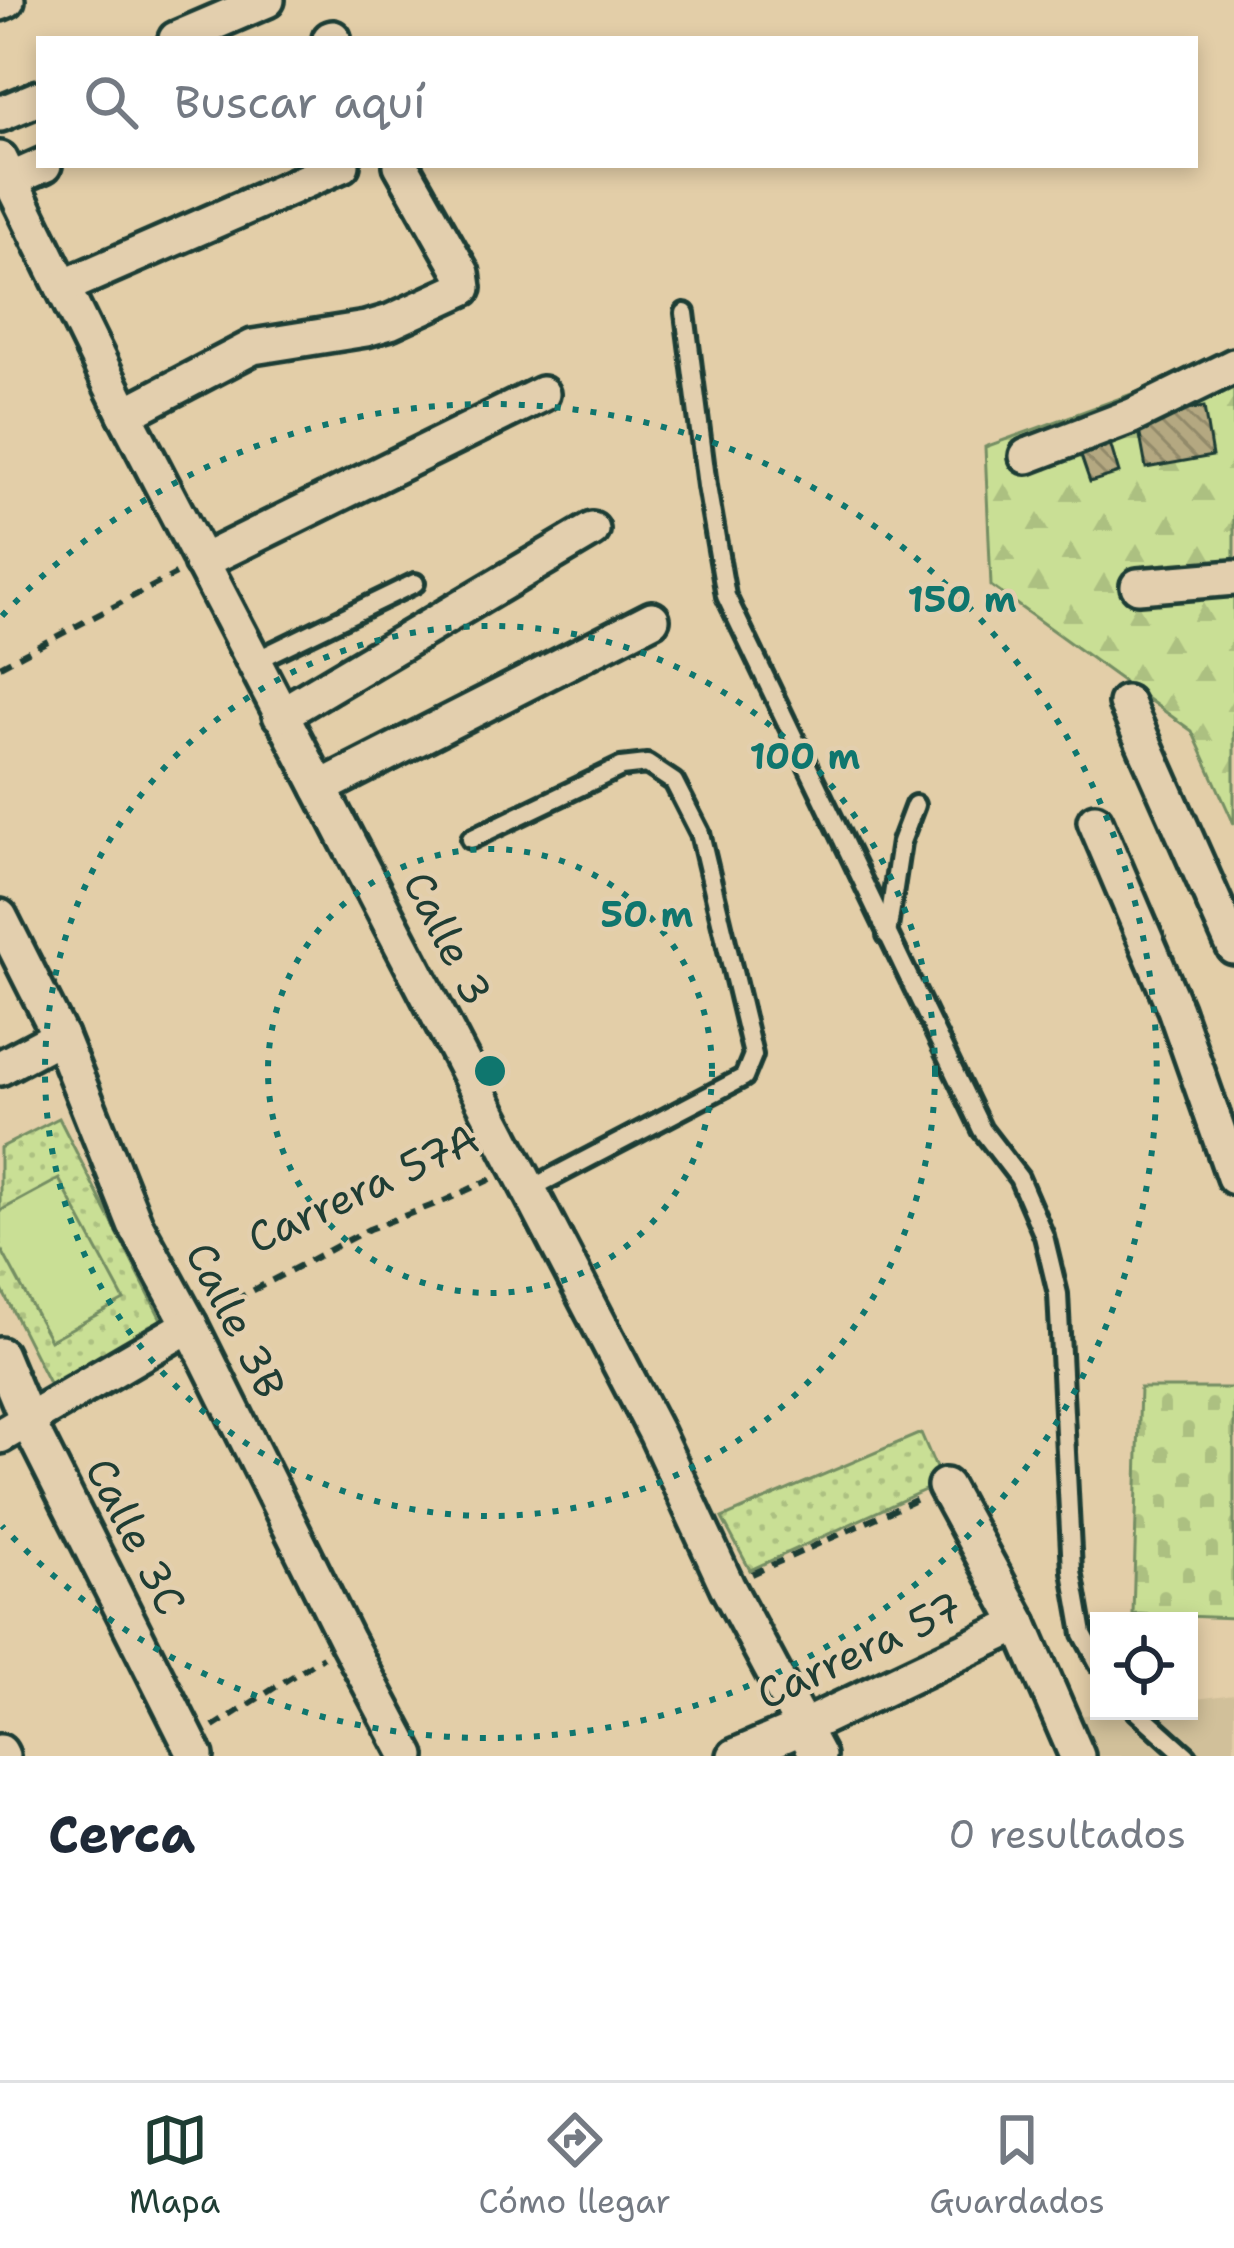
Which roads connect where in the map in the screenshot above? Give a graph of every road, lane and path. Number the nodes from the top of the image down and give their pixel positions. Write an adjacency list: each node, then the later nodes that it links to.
1 (267, 0): 2 (street)
2 (183, 36)
3 (36, 99): 4 (street)
4 (0, 115)
5 (36, 166): 8 (street)
6 (335, 168): 9 (street)
7 (403, 168): 13 (street)
8 (5, 170): 9 (street, Calle 3)
9 (63, 286): 13 (street, Calle 3)
10 (685, 313): 30 (lane)
11 (1234, 366): 14 (street)
12 (542, 394): 16 (street)
13 (125, 414): 16 (street, Calle 3)
14 (1027, 456)
15 (592, 530): 24 (street)
16 (201, 562): 21 (street, Calle 3); 22 (path)
17 (1234, 578): 19 (street)
18 (415, 583): 21 (lane)
19 (1138, 586)
20 (652, 619): 25 (street)
21 (253, 662): 24 (street, Calle 3)
22 (0, 666)
23 (1126, 703): 31 (street)
24 (280, 716): 25 (street, Calle 3)
25 (320, 788): 35 (street, Calle 3)
26 (915, 805): 30 (lane)
27 (1095, 820): 34 (street)
28 (471, 839): 35 (lane)
29 (0, 917): 32 (street, Calle 3B)
30 (887, 936): 43 (lane)
31 (1234, 946)
32 (60, 1036): 33 (street); 36 (street, Calle 3B)
33 (0, 1068)
34 (1234, 1177)
35 (522, 1179): 36 (path, Carrera 57A); 40 (street, Calle 3)
36 (190, 1325): 38 (street); 42 (street, Calle 3B)
37 (0, 1355): 38 (street, Calle 3C)
38 (14, 1429): 46 (street, Calle 3C)
39 (945, 1486): 40 (path); 41 (street)
40 (727, 1586): 45 (street, Calle 3)
41 (1020, 1624): 45 (street, Carrera 57); 49 (street)
42 (347, 1641): 46 (path); 47 (street, Calle 3B)
43 (1090, 1647)
44 (1147, 1720): 50 (lane)
45 (811, 1742): 48 (street, Carrera 57)
46 (193, 1749)
47 (408, 1756)
48 (735, 1756)
49 (1078, 1756)
50 (1187, 1756)

